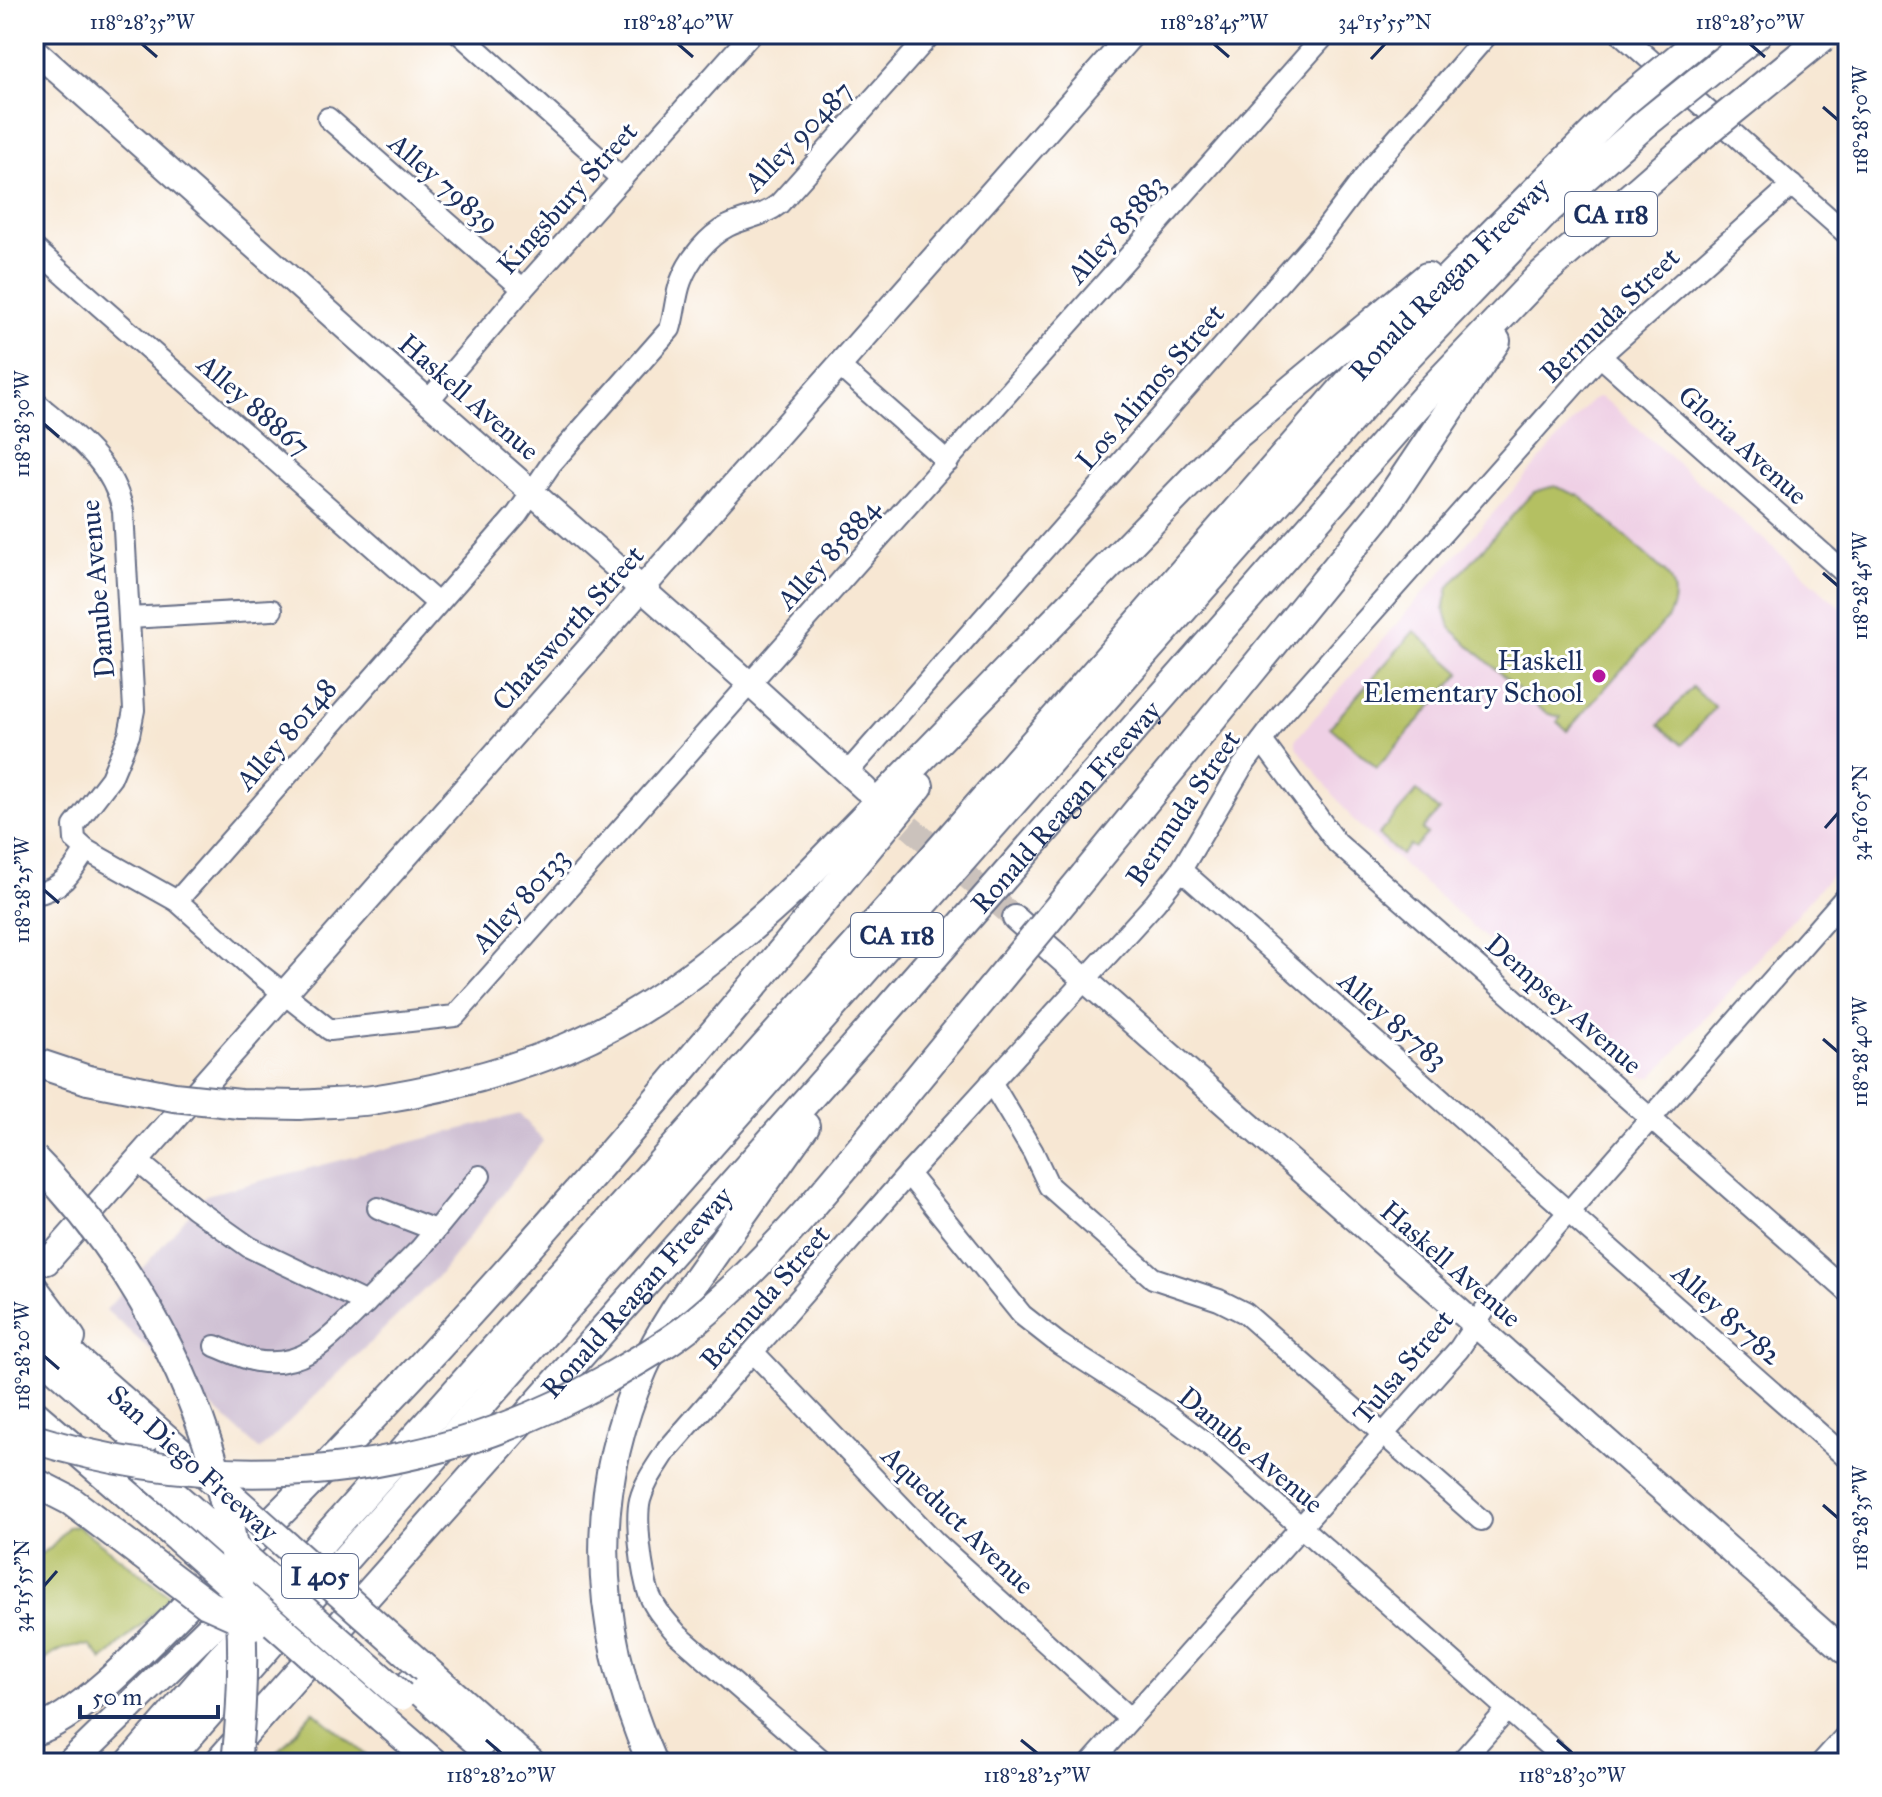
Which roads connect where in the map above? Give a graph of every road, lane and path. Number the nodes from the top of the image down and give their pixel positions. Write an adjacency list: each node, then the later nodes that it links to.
1 (460, 34): 14 (street)
2 (751, 34): 14 (street, Kingsbury Street)
3 (931, 34): 25 (street, Alley 90487)
4 (1132, 34): 21 (main road, Chatsworth Street)
5 (1326, 34): 24 (street, Alley 85883)
6 (1488, 34): 34 (street, Los Alimos Street)
7 (1621, 34): 15 (street)
8 (1757, 34): 84 (highway, CA 118, bridge)
9 (1705, 36): 13 (highway, Ronald Reagan Freeway / CA 118, bridge)
10 (1825, 36): 18 (highway, Ronald Reagan Freeway / CA 118, bridge)
11 (34, 50): 23 (main road, Haskell Avenue)
12 (328, 118): 19 (street, Alley 79839)
13 (1555, 171): 31 (highway); 73 (highway, Ronald Reagan Freeway / CA 118)
14 (622, 179): 19 (street, Kingsbury Street)
15 (1792, 185): 16 (street); 20 (street, Bermuda Street)
16 (1848, 235)
17 (34, 248): 28 (street, Alley 88867)
18 (1539, 277): 43 (highway, Ronald Reagan Freeway / CA 118); 67 (highway, bridge)
19 (523, 289): 23 (street, Kingsbury Street)
20 (1600, 356): 26 (street, Gloria Avenue); 33 (street, Bermuda Street)
21 (839, 366): 24 (street); 27 (main road, Chatsworth Street)
22 (34, 401): 30 (street, Danube Avenue)
23 (428, 401): 25 (main road, Haskell Avenue)
24 (948, 462): 32 (street, Alley 85884)
25 (533, 492): 27 (main road, Haskell Avenue); 28 (street, Alley 90487)
26 (1848, 576)
27 (643, 590): 32 (main road, Haskell Avenue); 42 (main road, Chatsworth Street)
28 (437, 603): 39 (street, Alley 80148)
29 (272, 610): 30 (street)
30 (129, 618): 35 (street, Danube Avenue)
31 (1053, 623): 44 (highway, bridge); 80 (highway)
32 (750, 684): 34 (main road, Haskell Avenue); 42 (street, Alley 80133)
33 (1262, 741): 36 (street, Bermuda Street); 46 (street, Dempsey Avenue)
34 (857, 780)
35 (86, 850): 37 (street); 39 (street)
36 (1181, 870): 41 (street, Bermuda Street); 52 (street, Alley 85783)
37 (34, 894)
38 (1848, 894): 46 (street, Tulsa Street)
39 (177, 901): 42 (street)
40 (1015, 918): 41 (main road, Haskell Avenue)
41 (1086, 980): 45 (street, Bermuda Street); 59 (main road, Haskell Avenue)
42 (283, 994): 48 (main road, Chatsworth Street)
43 (889, 1008): 77 (highway, Ronald Reagan Freeway / CA 118); 91 (highway)
44 (34, 1062)
45 (991, 1082): 49 (street, Bermuda Street); 66 (street)
46 (1652, 1118): 52 (street, Tulsa Street); 56 (street, Dempsey Avenue)
47 (34, 1159): 86 (highway, bridge)
48 (136, 1160): 54 (main road, Chatsworth Street); 57 (street)
49 (908, 1174): 62 (street, Bermuda Street); 72 (street, Danube Avenue)
50 (480, 1176): 53 (street)
51 (378, 1208): 53 (street)
52 (1569, 1211): 59 (street, Tulsa Street); 68 (street, Alley 85782)
53 (435, 1230): 57 (street)
54 (47, 1262)
55 (34, 1289): 64 (highway)
56 (1848, 1292)
57 (366, 1303): 60 (street)
58 (34, 1322): 64 (highway, San Diego Freeway / I 405)
59 (1476, 1325): 66 (street, Tulsa Street); 75 (main road, Haskell Avenue)
60 (215, 1346)
61 (34, 1349): 63 (highway)
62 (754, 1353): 79 (street, Aqueduct Avenue); 92 (street, Bermuda Street)
63 (51, 1380): 70 (highway)
64 (107, 1386): 70 (highway, San Diego Freeway / I 405)
65 (34, 1414): 74 (highway, I 405, bridge)
66 (1384, 1434): 71 (street); 72 (street, Tulsa Street)
67 (34, 1439)
68 (1848, 1459)
69 (34, 1482): 74 (highway, bridge)
70 (202, 1495): 76 (highway, San Diego Freeway / I 405, bridge)
71 (1481, 1520)
72 (1301, 1527): 78 (street, Danube Avenue); 79 (street, Tulsa Street)
73 (326, 1537): 82 (highway); 83 (highway, Ronald Reagan Freeway / CA 118)
74 (299, 1644): 87 (highway, I 405, bridge)
75 (1848, 1654)
76 (412, 1683): 88 (highway); 89 (highway); 90 (highway, San Diego Freeway / I 405)
77 (278, 1695): 85 (highway, Ronald Reagan Freeway / CA 118); 86 (highway)
78 (1508, 1709): 94 (street); 95 (street, Danube Avenue)
79 (1130, 1719): 93 (street, Tulsa Street)
80 (34, 1731)
81 (1848, 1733): 96 (street)
82 (71, 1763)
83 (130, 1763)
84 (165, 1763)
85 (218, 1763)
86 (233, 1763)
87 (434, 1763)
88 (478, 1763)
89 (502, 1763)
90 (531, 1763)
91 (652, 1763)
92 (825, 1763)
93 (1091, 1763)
94 (1460, 1763)
95 (1568, 1763)
96 (1821, 1763)

